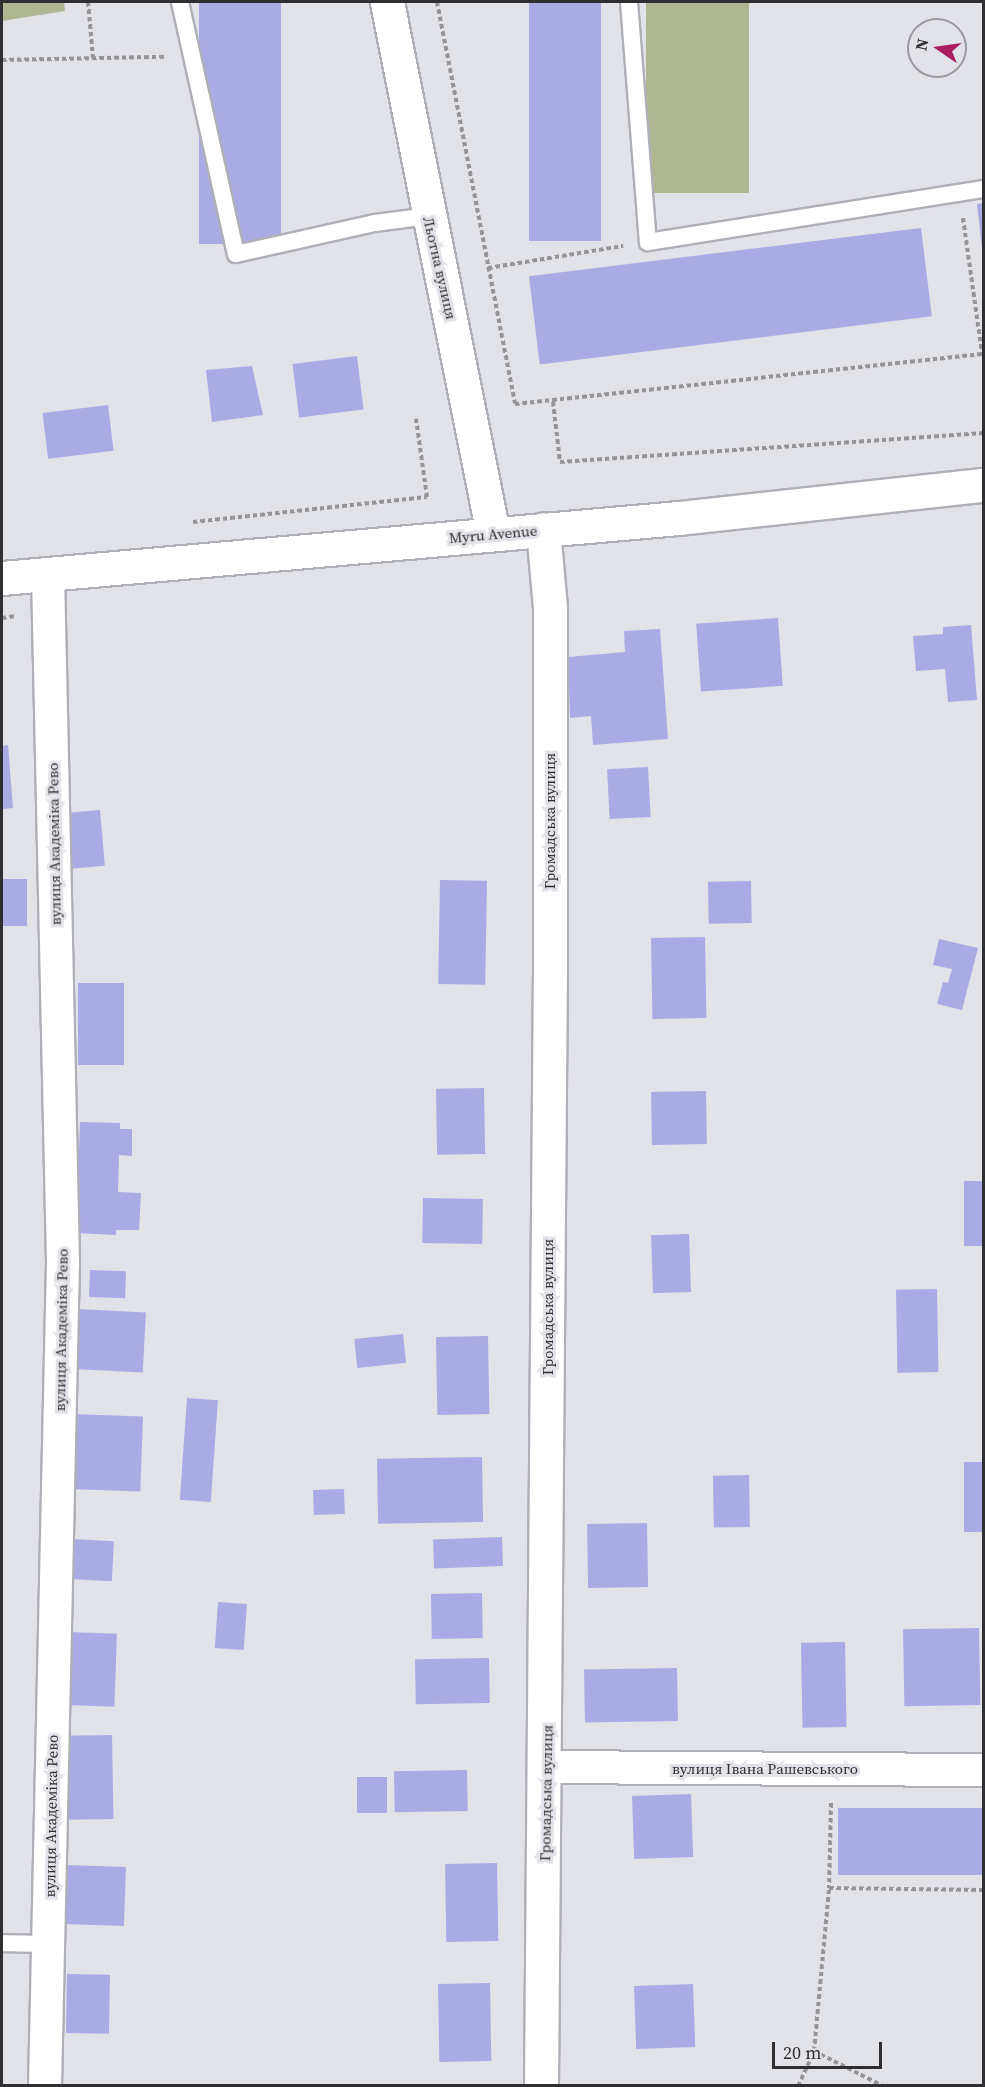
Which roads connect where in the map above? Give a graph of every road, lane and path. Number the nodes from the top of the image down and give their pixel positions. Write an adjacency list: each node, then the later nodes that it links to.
1 (88, 2): 7 (path)
2 (180, 2): 11 (lane)
3 (387, 2): 11 (street, Льотна вулиця)
4 (437, 2): 13 (path)
5 (630, 2): 12 (lane)
6 (157, 57): 7 (path)
7 (93, 58): 8 (path)
8 (2, 60)
9 (984, 189): 10 (lane)
10 (960, 193): 12 (lane); 14 (path)
11 (428, 216): 21 (street, Льотна вулиця)
12 (648, 242): 13 (path)
13 (488, 268): 15 (path)
14 (983, 354): 15 (path)
15 (553, 402): 17 (path)
16 (416, 419): 19 (path)
17 (984, 433)
18 (984, 485): 20 (street, Myru Avenue)
19 (190, 523)
20 (543, 529): 21 (street, Myru Avenue); 24 (street, Громадська вулиця)
21 (493, 534): 22 (street, Myru Avenue)
22 (48, 575): 23 (street, Myru Avenue); 30 (street, вулиця Академіка Рево)
23 (2, 578)
24 (546, 1767): 25 (street, вулиця Івана Рашевського); 33 (street, Громадська вулиця)
25 (832, 1769): 26 (street, вулиця Івана Рашевського); 27 (path)
26 (984, 1770)
27 (829, 1888): 28 (path); 31 (path)
28 (984, 1890)
29 (2, 1943): 30 (lane)
30 (48, 1944): 32 (street, вулиця Академіка Рево)
31 (814, 2051): 34 (path); 35 (path)
32 (45, 2085)
33 (541, 2085)
34 (798, 2085)
35 (882, 2085)

